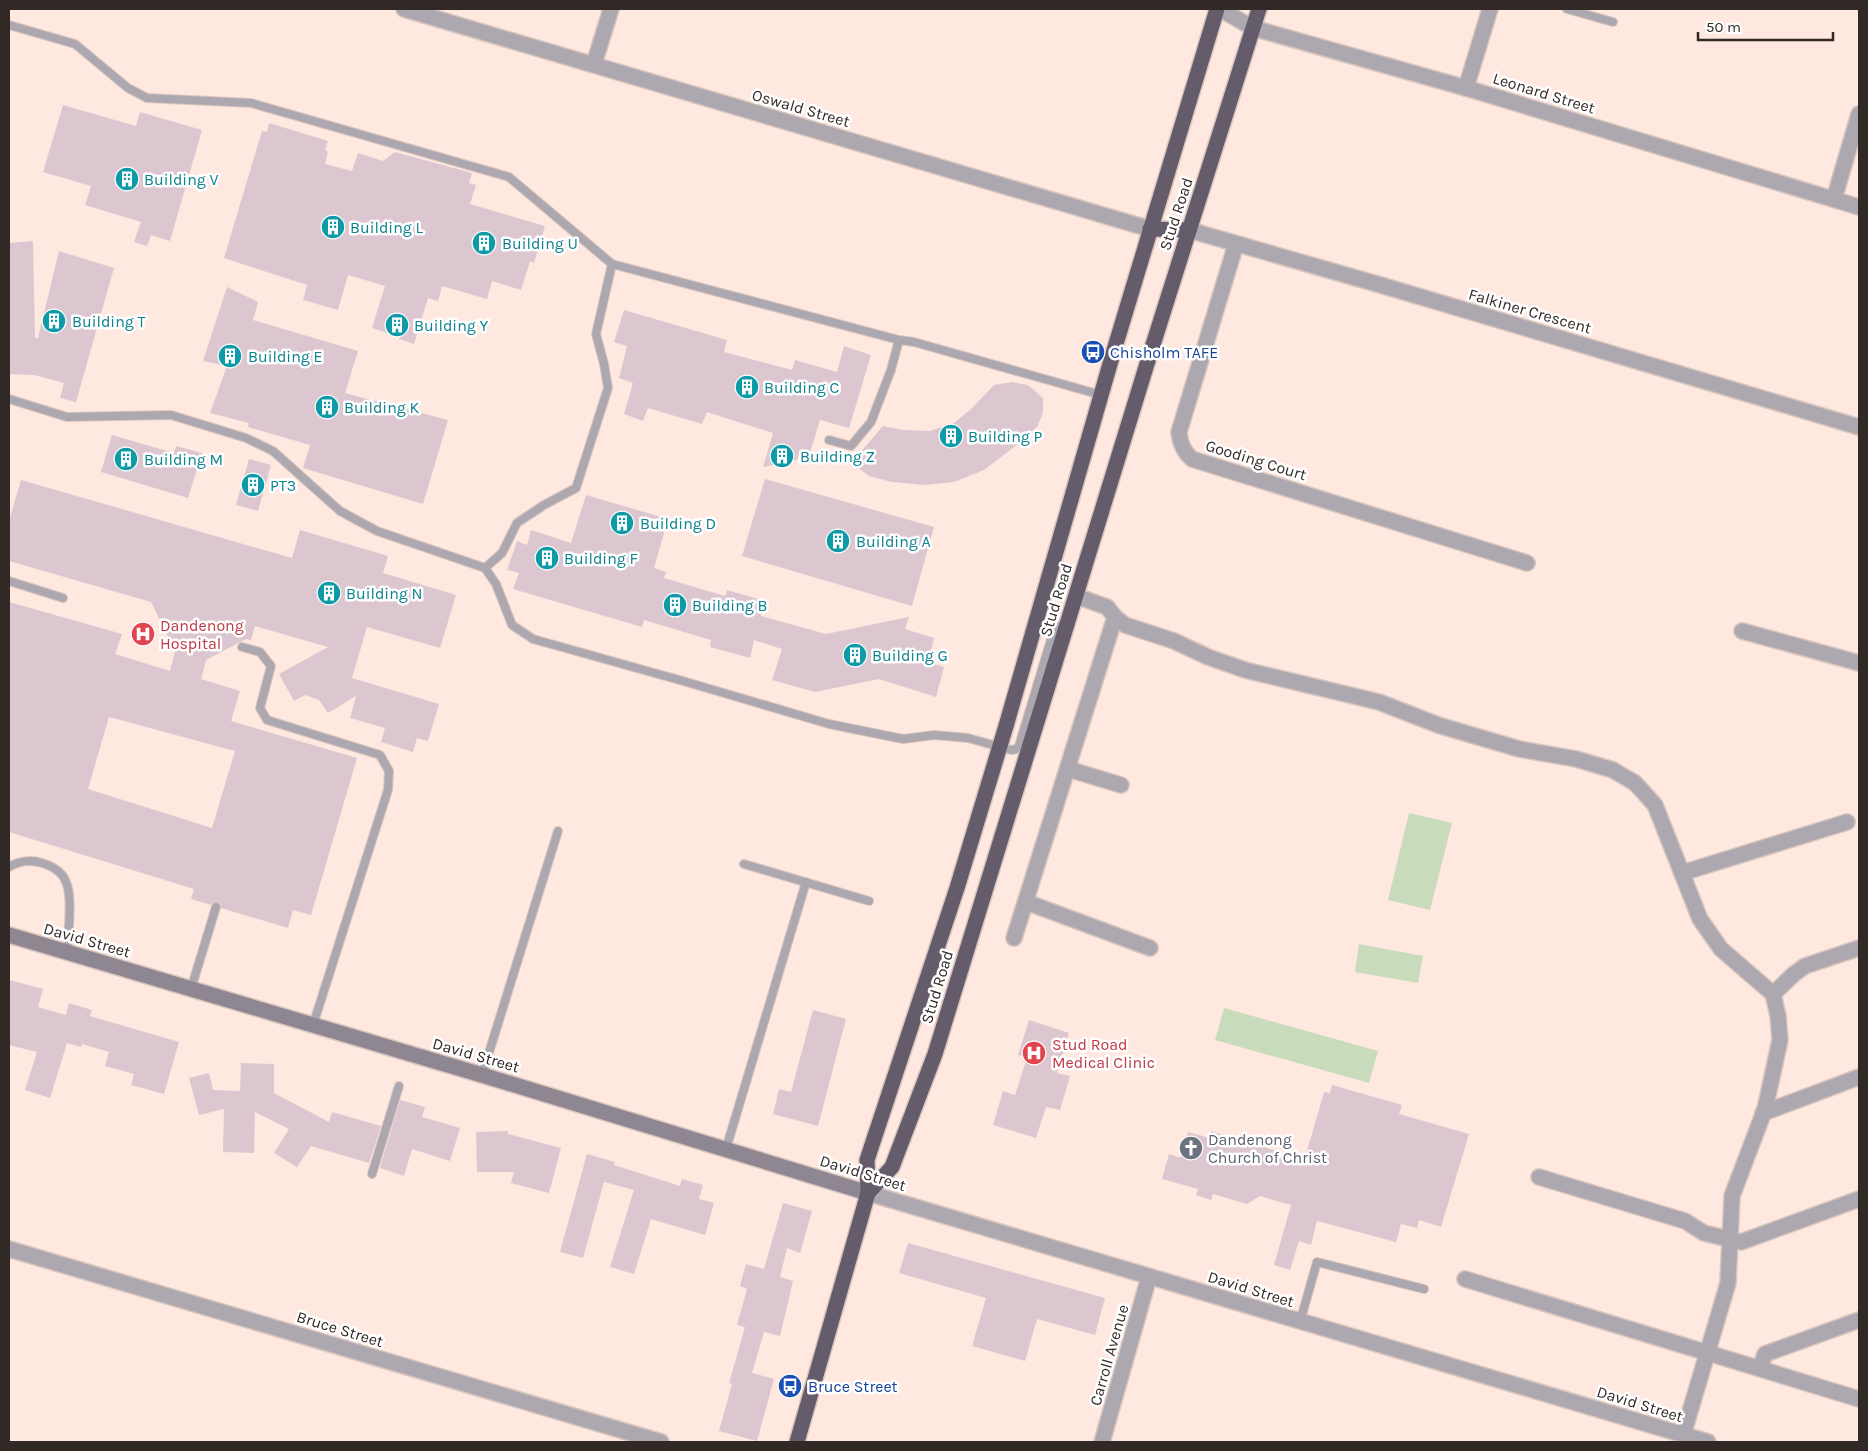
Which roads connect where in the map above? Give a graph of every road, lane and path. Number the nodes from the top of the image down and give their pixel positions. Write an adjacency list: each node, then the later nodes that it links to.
1 (404, 9): 10 (street, Oswald Street)
2 (611, 9): 10 (street)
3 (1219, 9): 9 (street, Leonard Street); 15 (highway, Stud Road)
4 (1259, 9): 9 (highway, Stud Road)
5 (1490, 9): 11 (street)
6 (1567, 9): 7 (lane)
7 (1613, 22)
8 (9, 25): 18 (lane)
9 (1254, 28): 11 (street, Leonard Street); 16 (highway, Stud Road)
10 (594, 64): 15 (street, Oswald Street)
11 (1466, 88): 13 (street, Leonard Street)
12 (1859, 114): 13 (street)
13 (1834, 200): 14 (street, Leonard Street)
14 (1859, 207)
15 (1150, 229): 16 (highway, Oswald Street); 20 (highway, Stud Road)
16 (1189, 230): 17 (street, Falkiner Crescent); 27 (highway, Stud Road)
17 (1236, 244): 22 (street, Falkiner Crescent); 24 (street, Gooding Court)
18 (612, 264): 19 (lane); 25 (lane)
19 (899, 340): 20 (lane); 23 (lane)
20 (1101, 395): 34 (highway, Stud Road)
21 (9, 399): 25 (lane)
22 (1859, 427)
23 (829, 440)
24 (1527, 564)
25 (486, 568): 34 (lane)
26 (9, 581): 28 (lane)
27 (1076, 596): 29 (street); 30 (highway, Stud Road)
28 (63, 598)
29 (1115, 617): 35 (street); 41 (street)
30 (1069, 618): 34 (lane); 61 (highway, Stud Road)
31 (1742, 631): 33 (street)
32 (242, 647): 53 (lane)
33 (1859, 663)
34 (1000, 746): 61 (highway, Stud Road)
35 (1068, 769): 36 (street); 44 (street)
36 (1121, 785)
37 (1847, 822): 41 (street)
38 (558, 831): 54 (lane)
39 (744, 864): 42 (lane)
40 (9, 867): 50 (lane)
41 (1682, 873): 52 (street)
42 (806, 882): 43 (lane); 58 (lane)
43 (869, 901)
44 (1026, 902): 47 (street); 48 (street)
45 (216, 907): 51 (lane)
46 (9, 935): 50 (main road, David Street)
47 (1014, 938)
48 (1150, 948)
49 (1859, 948): 52 (street)
50 (67, 952): 51 (main road, David Street)
51 (191, 989): 53 (main road, David Street)
52 (1773, 994): 57 (street)
53 (313, 1025): 54 (main road, David Street)
54 (482, 1074): 58 (main road, David Street)
55 (1859, 1077): 57 (street)
56 (399, 1086): 59 (lane)
57 (1763, 1113): 63 (street)
58 (726, 1148): 61 (main road, David Street)
59 (372, 1174)
60 (1539, 1177): 63 (street)
61 (868, 1193): 65 (street, David Street); 75 (highway, Stud Road)
62 (1859, 1199): 63 (street)
63 (1730, 1240): 70 (street)
64 (9, 1249): 74 (street, Bruce Street)
65 (1149, 1277): 69 (street, David Street); 76 (street, Carroll Avenue)
66 (1465, 1279): 70 (street)
67 (1424, 1289): 69 (lane)
68 (1859, 1320): 71 (street)
69 (1300, 1322): 73 (street, David Street)
70 (1707, 1352): 71 (street); 73 (street)
71 (1760, 1368): 72 (street)
72 (1859, 1399)
73 (1683, 1435): 77 (street, David Street)
74 (661, 1442)
75 (797, 1442)
76 (1102, 1442)
77 (1708, 1442)

